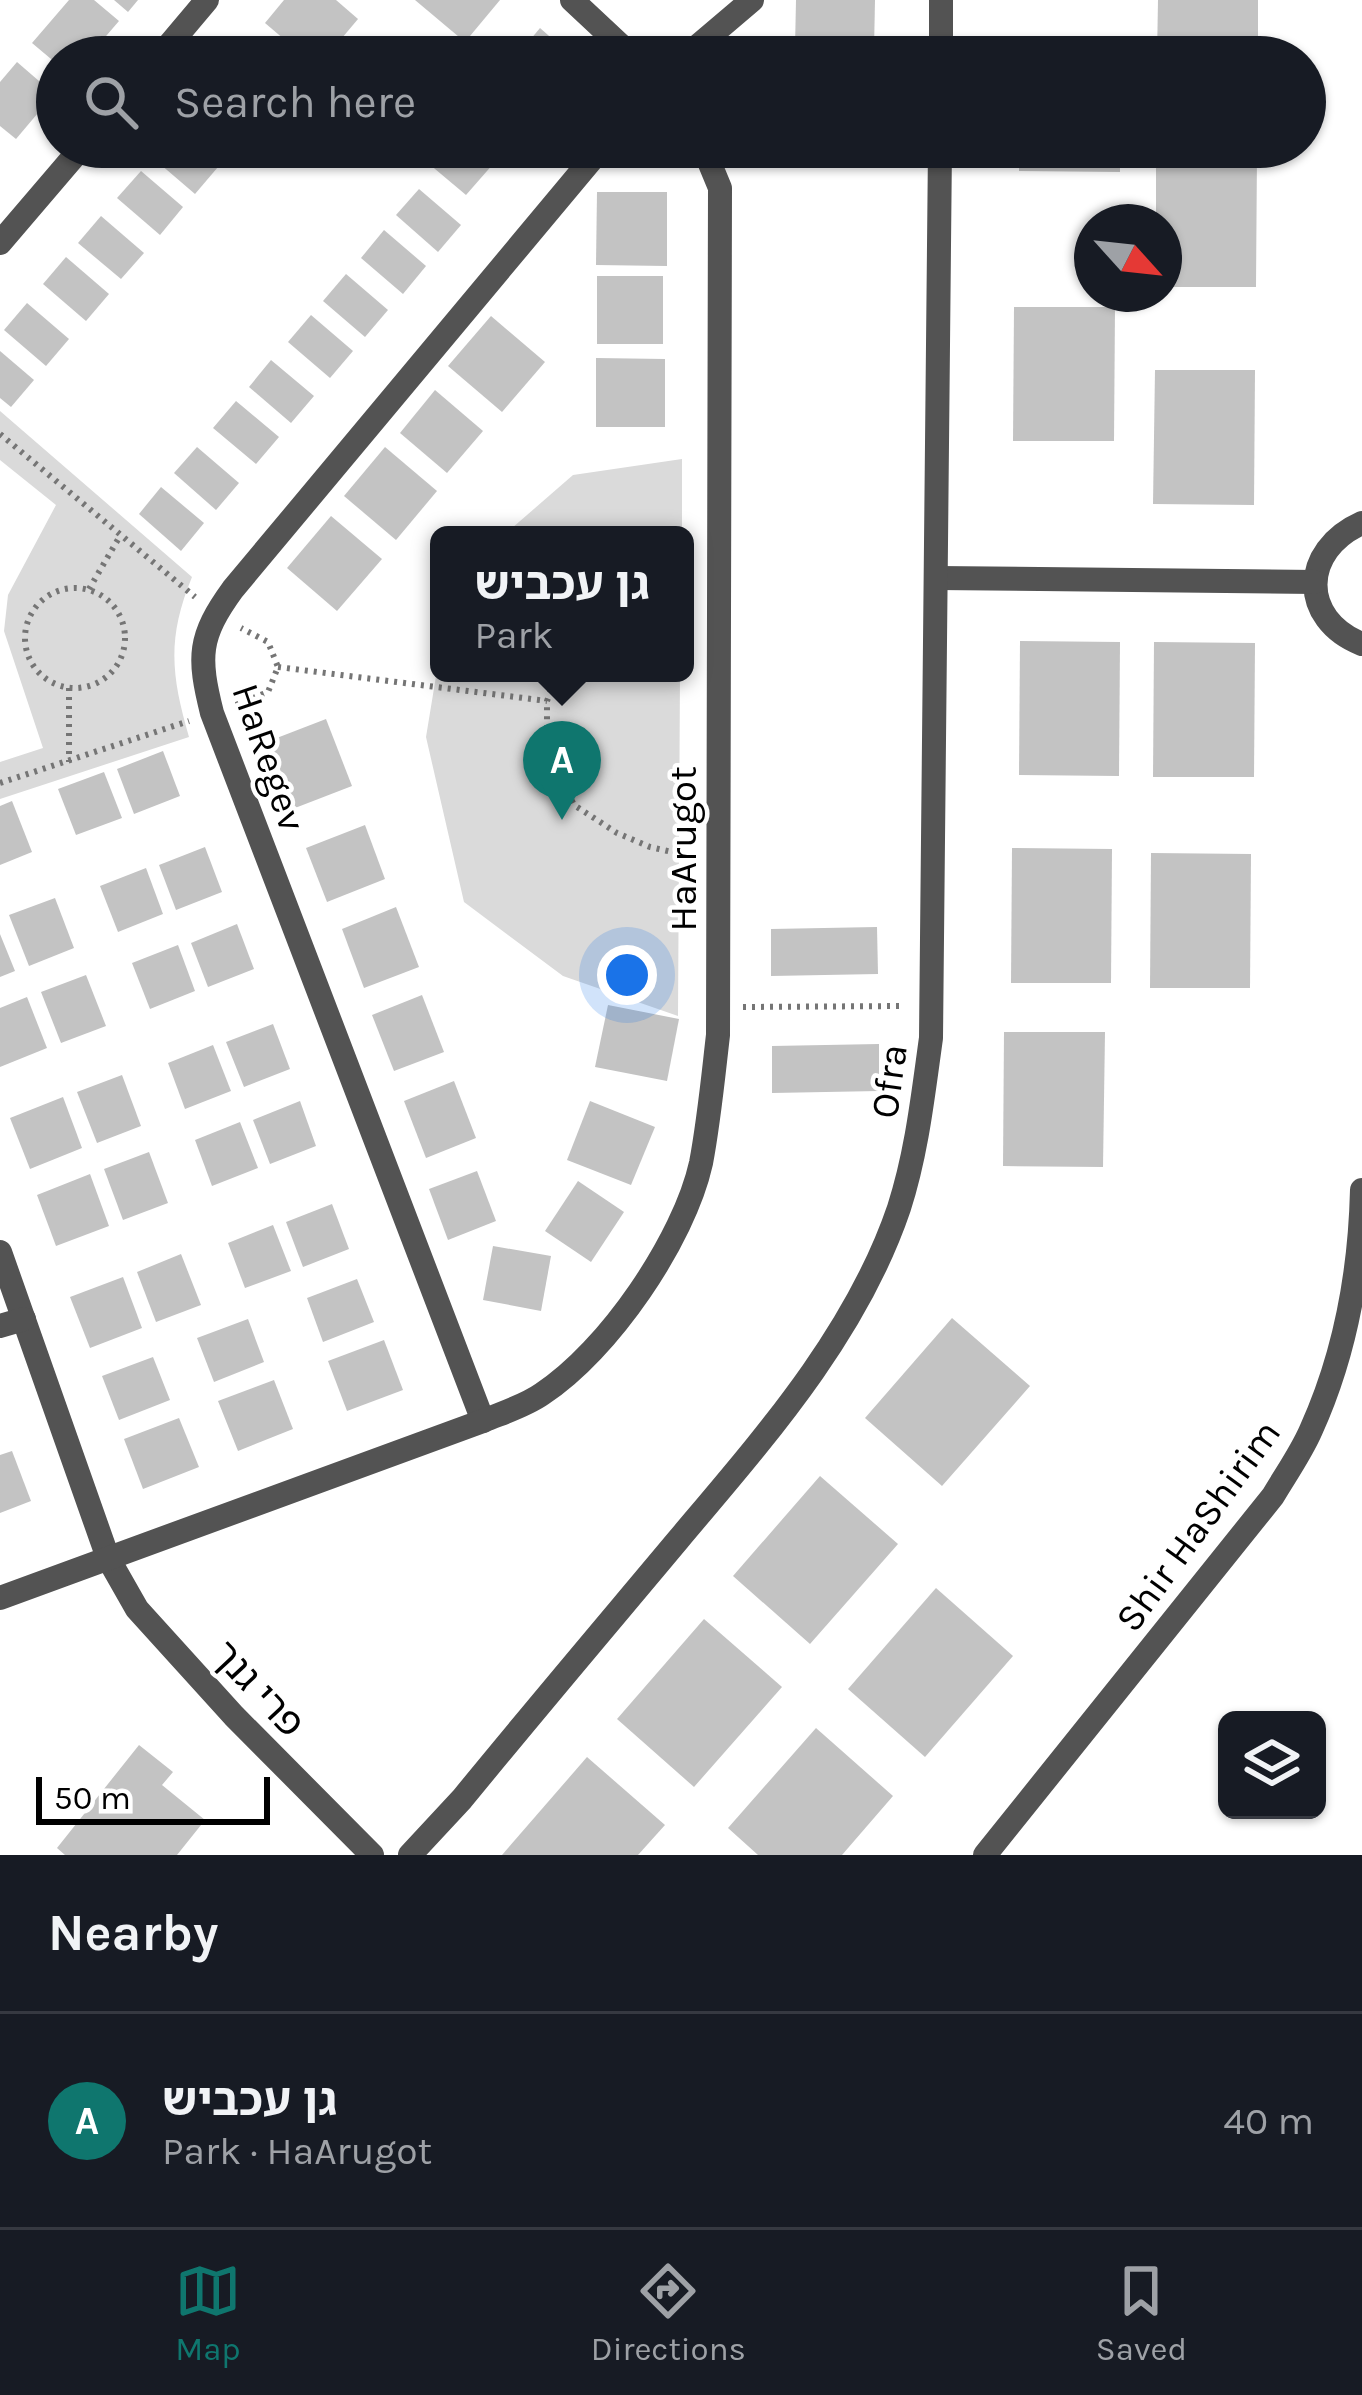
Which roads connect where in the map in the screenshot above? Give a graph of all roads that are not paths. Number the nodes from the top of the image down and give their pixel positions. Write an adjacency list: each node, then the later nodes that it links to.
1 (207, 0): 5 (street)
2 (572, 0): 6 (street)
3 (752, 0): 7 (street)
4 (941, 0): 8 (street)
5 (176, 36)
6 (611, 36)
7 (710, 36)
8 (941, 36)
9 (64, 168): 13 (street)
10 (585, 168): 21 (street, HaRegev)
11 (712, 168): 21 (street, HaArugot)
12 (940, 168): 15 (street, Ofra)
13 (0, 243)
14 (1362, 523): 16 (street)
15 (937, 578): 16 (street); 25 (street, Ofra)
16 (1315, 582): 17 (street)
17 (1362, 644)
18 (1362, 1190): 26 (street, Shir HaShirim)
19 (0, 1252): 20 (street, פרי גנך)
20 (12, 1322): 22 (street, פרי גנך)
21 (483, 1421): 22 (street, HaArugot)
22 (108, 1558): 23 (street, HaArugot); 24 (street, פרי גנך)
23 (0, 1598)
24 (372, 1855)
25 (410, 1855)
26 (985, 1855)

